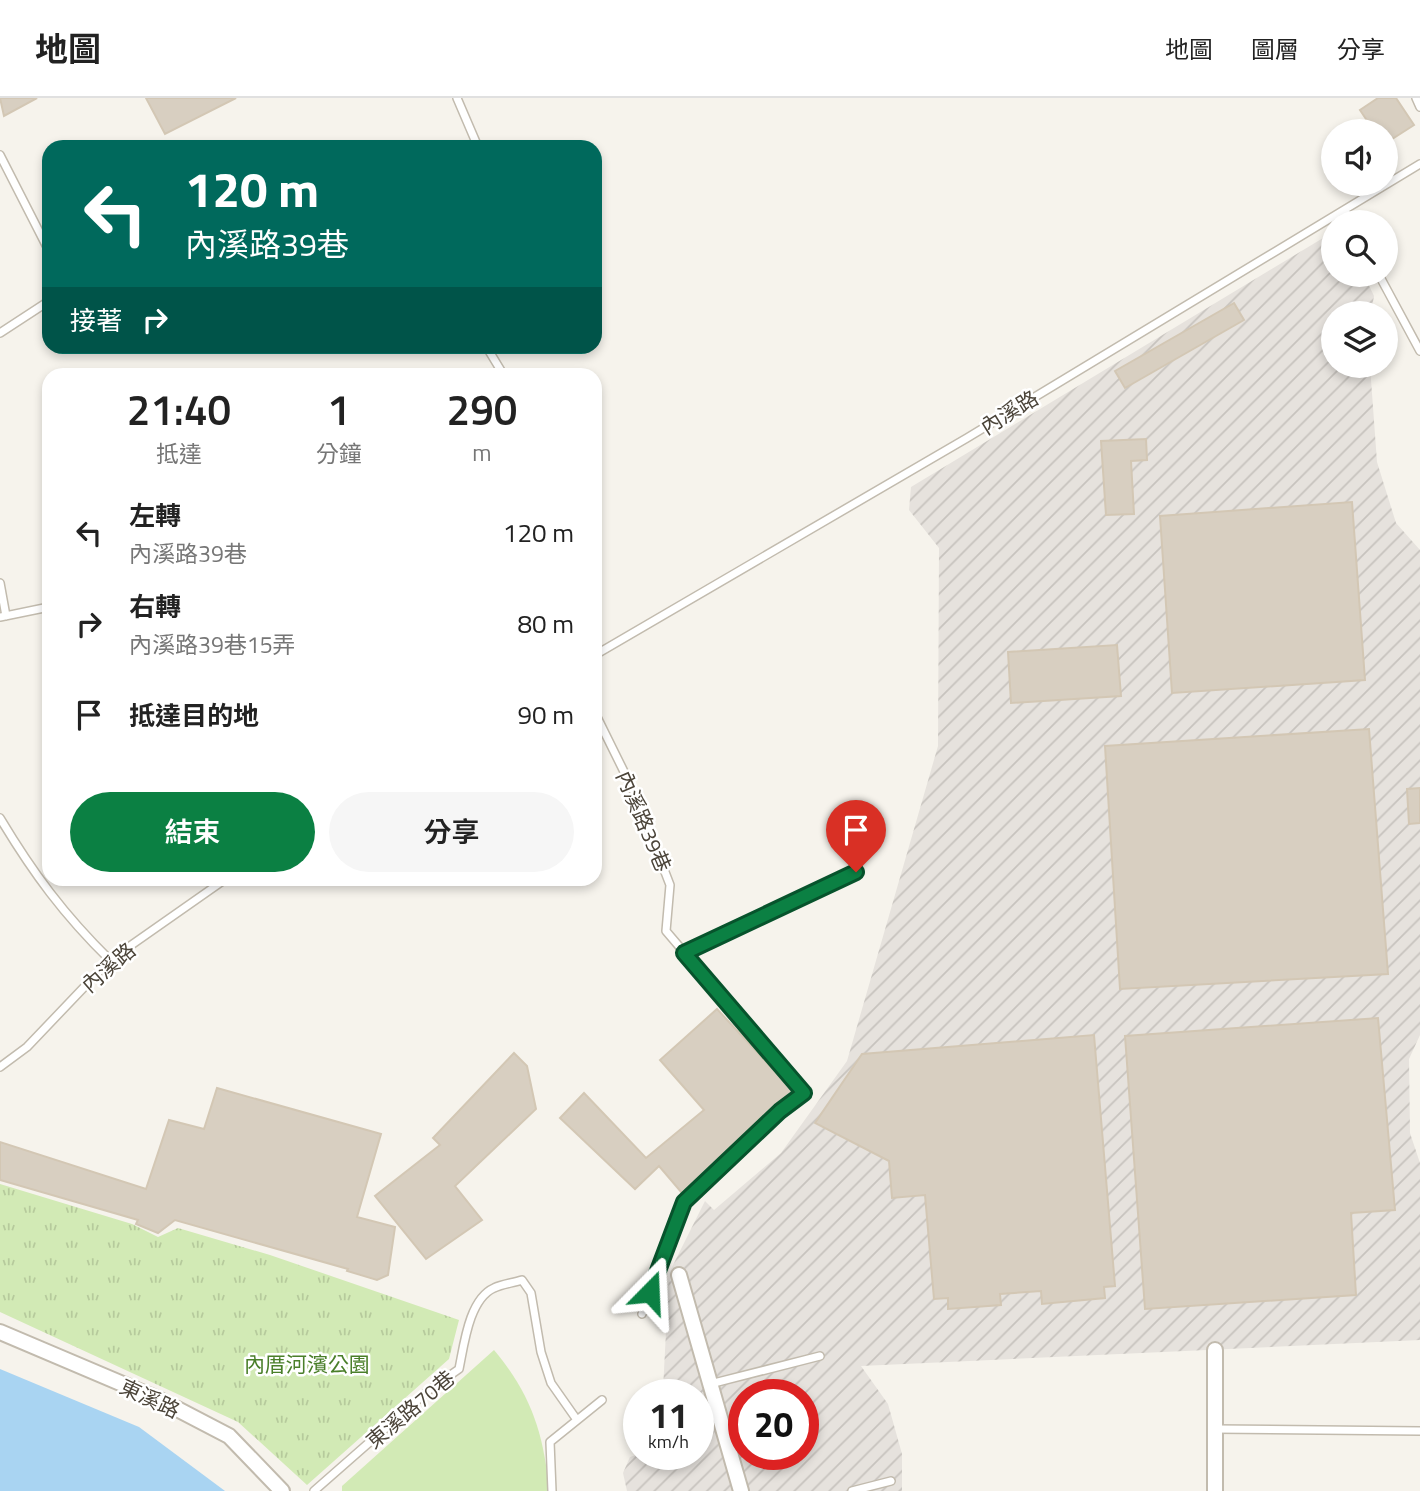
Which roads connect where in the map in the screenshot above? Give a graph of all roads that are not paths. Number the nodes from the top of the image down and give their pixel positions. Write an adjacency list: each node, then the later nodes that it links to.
1 (457, 98): 4 (lane)
2 (1416, 98): 3 (lane)
3 (1420, 107)
4 (475, 140)
5 (0, 155): 9 (lane)
6 (1420, 164): 7 (lane, 內溪路)
7 (1345, 210)
8 (1321, 224): 17 (lane, 內溪路)
9 (42, 237)
10 (1385, 287): 13 (lane)
11 (42, 305): 12 (lane)
12 (0, 332)
13 (1420, 351)
14 (0, 583): 16 (lane)
15 (42, 609): 16 (lane)
16 (3, 617)
17 (602, 651)
18 (602, 727): 24 (lane, 內溪路39巷)
19 (0, 818): 21 (lane)
20 (856, 872): 24 (lane)
21 (42, 885)
22 (42, 886): 25 (lane)
23 (216, 886): 25 (lane, 內溪路)
24 (684, 953): 28 (lane, 內溪路39巷)
25 (110, 960): 26 (lane, 內溪路)
26 (0, 1067)
27 (679, 1275): 32 (street)
28 (642, 1314)
29 (0, 1332): 40 (street, 東溪路)
30 (1215, 1350): 37 (street)
31 (820, 1356): 33 (lane)
32 (709, 1379)
33 (714, 1383)
34 (714, 1398): 43 (street)
35 (602, 1400): 36 (lane)
36 (577, 1420): 41 (lane, 東溪路70巷); 42 (lane)
37 (1215, 1429): 38 (lane); 45 (street)
38 (1420, 1431)
39 (891, 1481): 44 (lane)
40 (282, 1491)
41 (314, 1491)
42 (552, 1491)
43 (741, 1491)
44 (852, 1491)
45 (1215, 1491)

